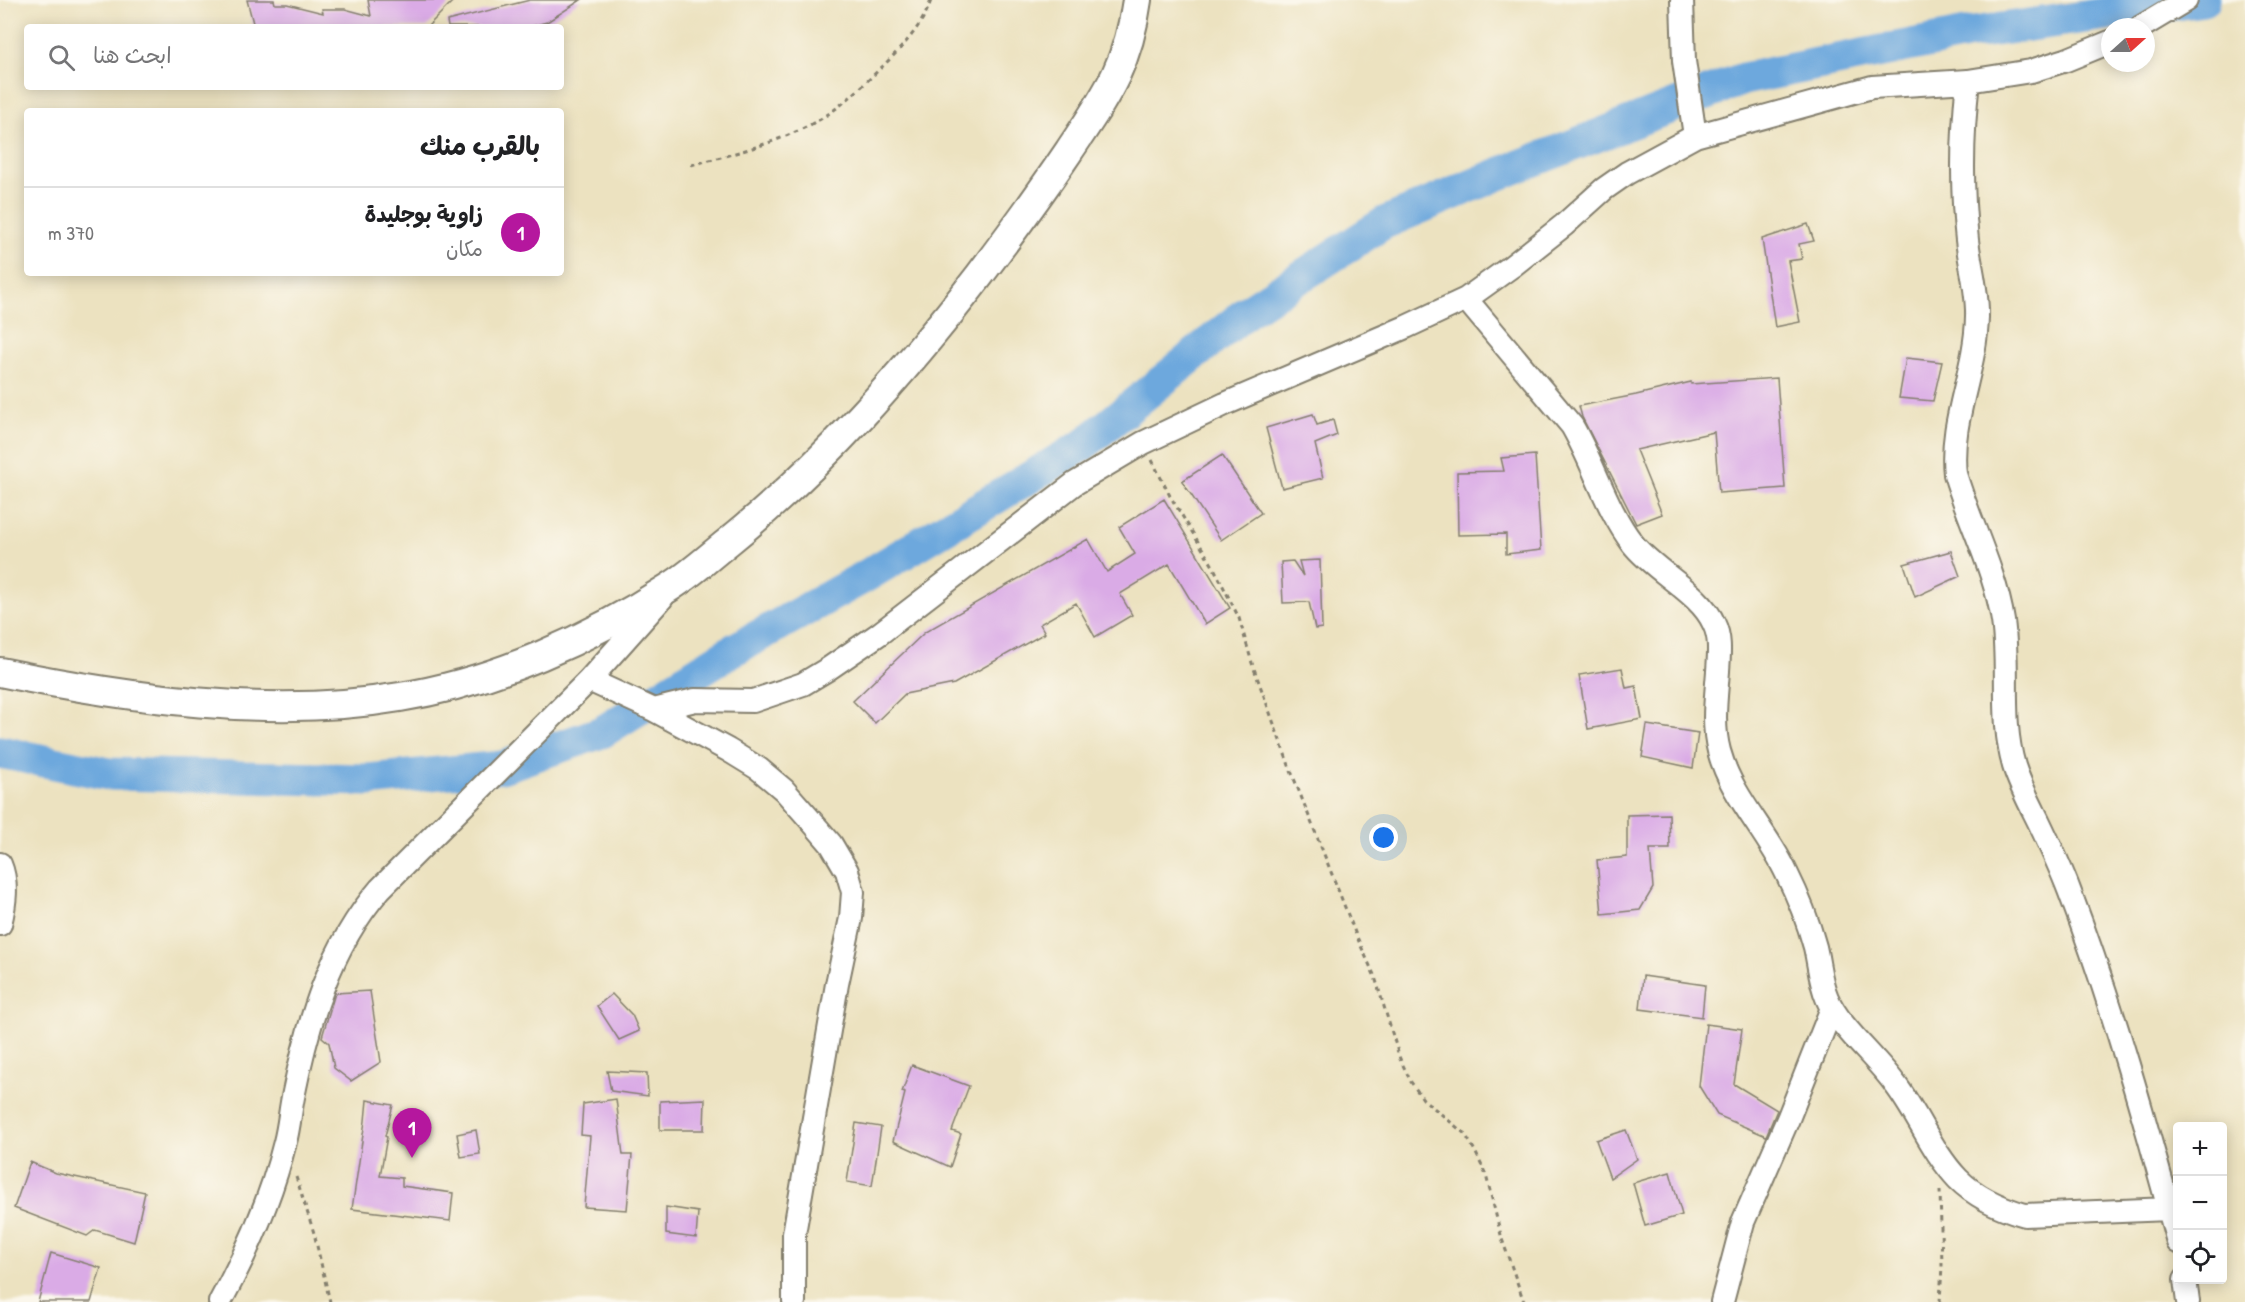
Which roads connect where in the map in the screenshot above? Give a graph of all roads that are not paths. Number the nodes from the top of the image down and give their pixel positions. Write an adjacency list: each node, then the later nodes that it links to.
1 (1137, 0): 9 (street)
2 (1682, 0): 7 (street)
3 (2186, 0): 4 (street)
4 (2155, 19)
5 (2101, 46): 6 (street)
6 (1968, 81): 7 (street); 16 (street)
7 (1695, 136): 8 (street)
8 (1466, 298): 12 (street); 15 (street)
9 (673, 586): 10 (street); 11 (street)
10 (0, 672)
11 (589, 680): 12 (street); 19 (street)
12 (654, 710): 20 (street)
13 (0, 864): 14 (street)
14 (0, 924)
15 (1832, 1008): 16 (street); 21 (street)
16 (2169, 1209): 17 (street)
17 (2175, 1230)
18 (2186, 1284): 22 (street)
19 (220, 1302)
20 (794, 1302)
21 (1722, 1302)
22 (2188, 1302)

